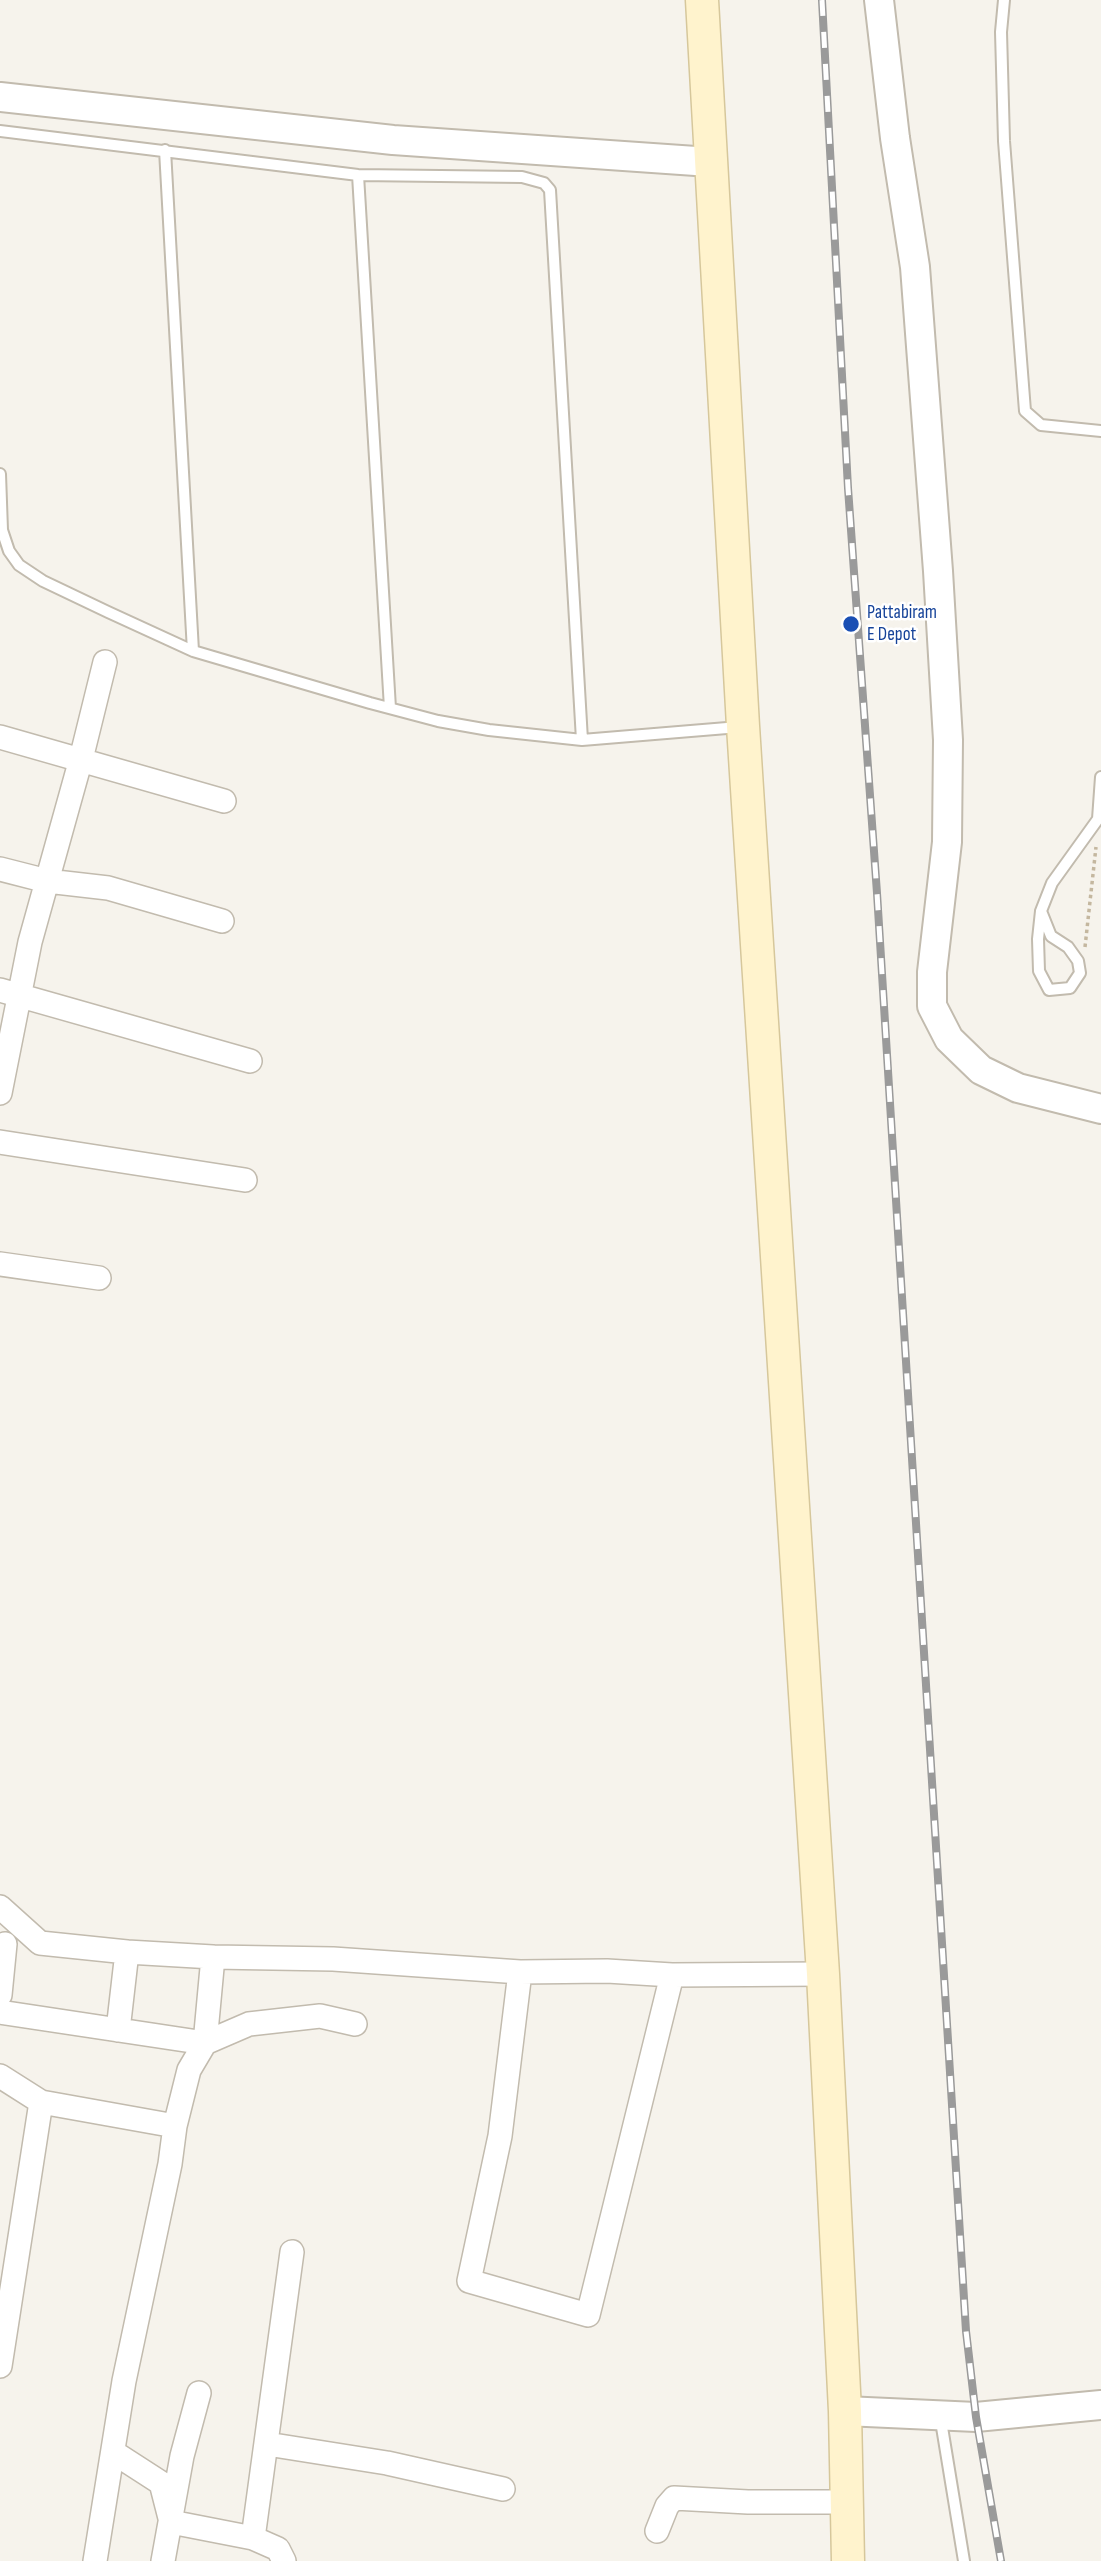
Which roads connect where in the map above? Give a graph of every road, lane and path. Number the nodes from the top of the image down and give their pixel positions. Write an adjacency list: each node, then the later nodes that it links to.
1 (702, 0): 7 (main road)
2 (879, 0): 29 (street)
3 (1004, 0): 9 (lane)
4 (0, 97): 7 (street)
5 (0, 131): 6 (lane)
6 (166, 150): 8 (lane); 11 (lane)
7 (710, 162): 14 (main road)
8 (358, 175): 13 (lane); 16 (lane)
9 (1101, 430)
10 (0, 474): 11 (lane)
11 (193, 650): 13 (lane)
12 (105, 662): 17 (street)
13 (390, 708): 16 (lane)
14 (743, 726): 16 (lane); 40 (main road)
15 (0, 737): 17 (street)
16 (582, 740)
17 (81, 759): 19 (street); 22 (street)
18 (1101, 777): 20 (lane)
19 (224, 801)
20 (1098, 818): 23 (lane); 25 (path)
21 (0, 869): 22 (street)
22 (47, 881): 24 (street); 26 (street)
23 (1041, 911): 25 (lane); 25 (lane)
24 (222, 921)
25 (1080, 973)
26 (10, 992): 27 (street); 28 (street)
27 (250, 1061)
28 (0, 1093)
29 (1101, 1109)
30 (0, 1142): 31 (street)
31 (245, 1180)
32 (0, 1264): 33 (street)
33 (99, 1278)
34 (0, 1907): 35 (street)
35 (40, 1943): 36 (street); 37 (street)
36 (2, 1945): 42 (street)
37 (127, 1952): 38 (street); 45 (street)
38 (213, 1957): 39 (street); 46 (street)
39 (520, 1972): 41 (street); 41 (street)
40 (823, 1974): 41 (street); 54 (main road)
41 (672, 1975)
42 (0, 1995)
43 (0, 2012): 45 (street)
44 (355, 2024): 46 (street)
45 (118, 2030): 46 (street)
46 (205, 2043): 49 (street)
47 (0, 2076): 48 (street)
48 (41, 2102): 49 (street); 51 (street)
49 (175, 2126): 57 (street)
50 (292, 2252): 56 (street)
51 (0, 2366)
52 (199, 2393): 60 (street)
53 (1101, 2405): 55 (street)
54 (845, 2412): 55 (street); 59 (main road)
55 (939, 2414): 67 (lane)
56 (267, 2444): 58 (street); 62 (street)
57 (113, 2452): 60 (street); 63 (street)
58 (503, 2489)
59 (847, 2502): 61 (street); 66 (main road)
60 (171, 2522): 62 (street); 64 (street)
61 (657, 2531)
62 (253, 2538): 65 (street)
63 (96, 2561)
64 (163, 2561)
65 (284, 2561)
66 (848, 2561)
67 (964, 2561)

